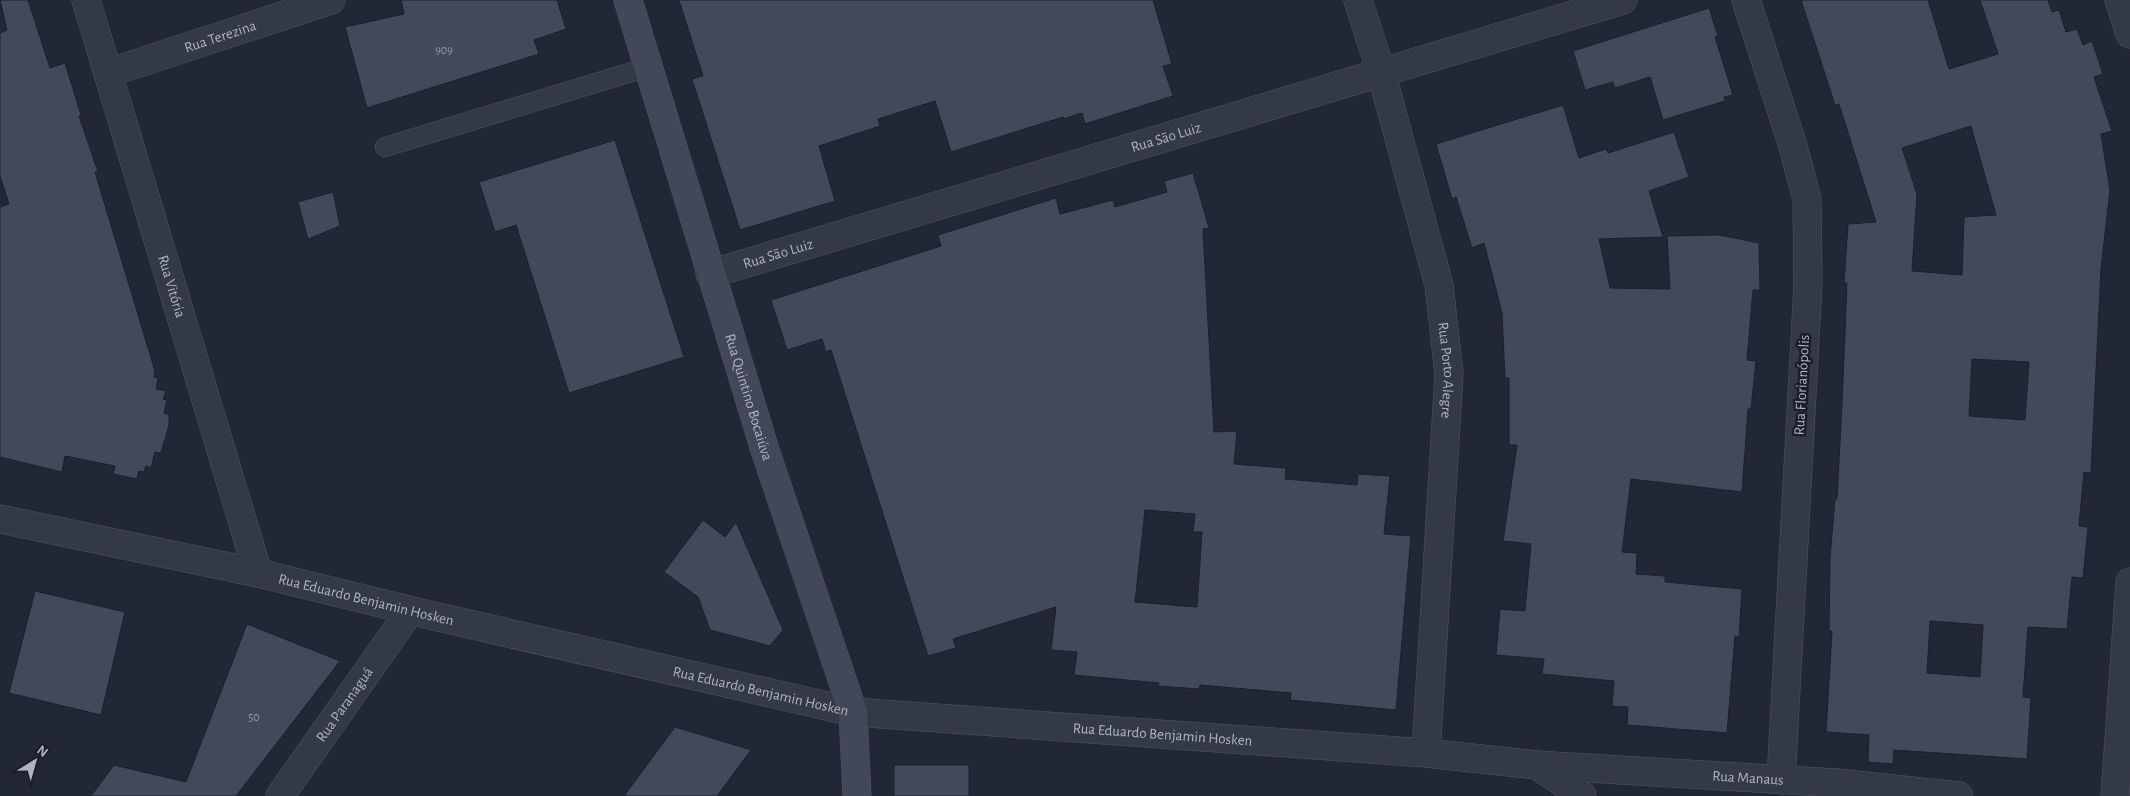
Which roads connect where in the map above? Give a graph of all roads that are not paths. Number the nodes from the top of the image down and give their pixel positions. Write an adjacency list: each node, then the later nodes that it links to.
1 (86, 0): 11 (street, Rua Vitória)
2 (331, 0): 11 (street, Rua Terezina)
3 (628, 0): 9 (street, Rua Quintino Bocaiúva)
4 (1358, 0): 10 (street, Rua Porto Alegre)
5 (1623, 0): 10 (street, Rua São Luiz)
6 (1746, 0): 21 (street, Rua Florianópolis)
7 (2118, 0): 8 (street)
8 (2130, 34)
9 (648, 67): 12 (lane); 13 (street, Rua Quintino Bocaiúva)
10 (1381, 72): 13 (street, Rua São Luiz); 19 (street, Rua Porto Alegre)
11 (108, 73): 15 (street, Rua Vitória)
12 (385, 147)
13 (710, 274): 18 (street, Rua Quintino Bocaiúva)
14 (0, 519): 15 (street, Rua Eduardo Benjamin Hosken)
15 (258, 574): 17 (street, Rua Eduardo Benjamin Hosken)
16 (2130, 582): 28 (street)
17 (410, 611): 18 (street, Rua Eduardo Benjamin Hosken); 24 (street, Rua Paranaguá)
18 (853, 712): 19 (street, Rua Eduardo Benjamin Hosken); 25 (street, Rua Quintino Bocaiúva)
19 (1426, 752): 20 (street, Rua Eduardo Benjamin Hosken)
20 (1537, 765): 22 (street, Rua Manaus); 26 (street)
21 (1781, 780): 22 (street, Rua Manaus); 23 (street, Rua Manaus)
22 (1703, 786)
23 (1832, 790): 27 (street, Rua Manaus)
24 (280, 796)
25 (857, 796)
26 (1582, 796)
27 (1960, 796)
28 (2115, 796)

